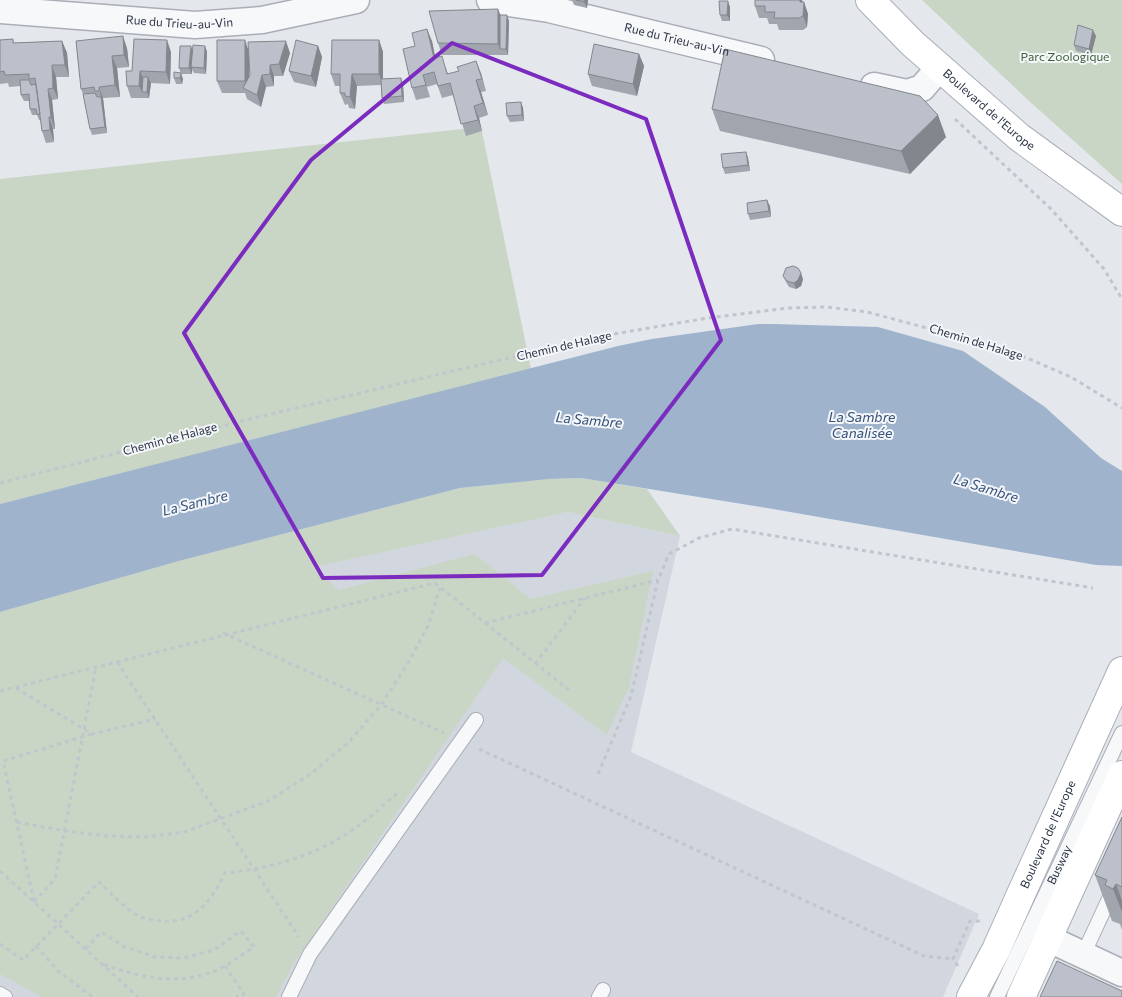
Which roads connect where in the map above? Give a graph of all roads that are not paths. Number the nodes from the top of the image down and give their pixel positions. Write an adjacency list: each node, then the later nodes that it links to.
1 (356, 0): 4 (street, Rue du Trieu-au-Vin)
2 (490, 0): 5 (street, Rue du Trieu-au-Vin)
3 (870, 0): 6 (main road, Boulevard de l'Europe)
4 (0, 10)
5 (782, 65)
6 (940, 67): 7 (street); 8 (main road, Boulevard de l'Europe)
7 (855, 81)
8 (1120, 212)
9 (1122, 671): 20 (main road, Boulevard de l'Europe)
10 (476, 720): 19 (lane)
11 (1122, 733): 21 (lane, Busway)
12 (1122, 775): 14 (main road)
13 (1122, 871): 15 (lane)
14 (1047, 938): 15 (street); 22 (main road)
15 (1083, 955): 16 (street)
16 (1122, 973)
17 (0, 994): 18 (lane)
18 (5, 997)
19 (289, 997)
20 (971, 997)
21 (997, 997)
22 (1021, 997)

